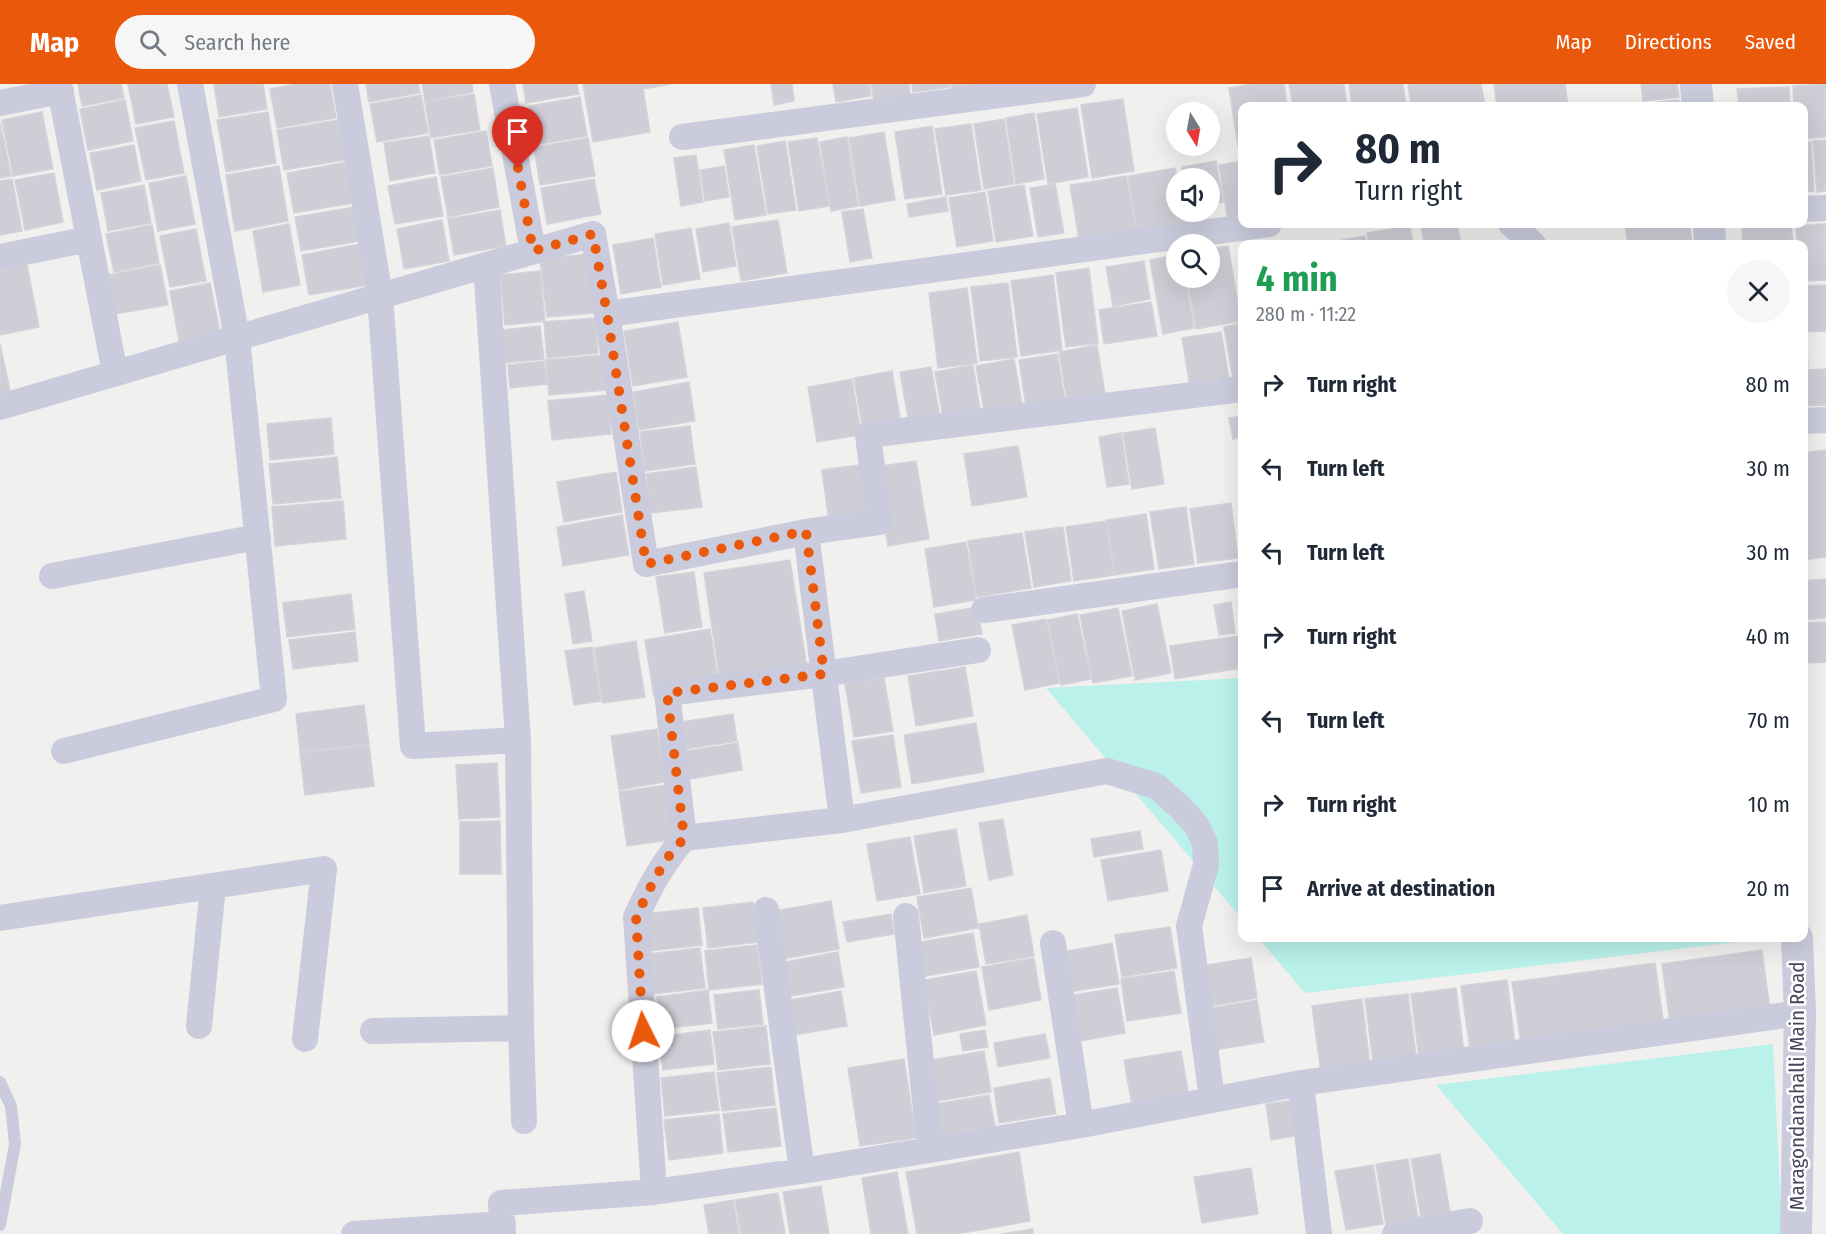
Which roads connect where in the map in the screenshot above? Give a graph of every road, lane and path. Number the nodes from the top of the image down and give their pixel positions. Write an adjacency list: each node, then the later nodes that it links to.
1 (190, 84): 21 (street)
2 (345, 84): 19 (street)
3 (502, 84): 16 (street)
4 (1083, 84): 9 (street)
5 (1696, 84): 7 (street)
6 (60, 88): 8 (street); 14 (street)
7 (1698, 102)
8 (0, 103)
9 (682, 137)
10 (1826, 208): 11 (street)
11 (1808, 209)
12 (1240, 228): 20 (street)
13 (1515, 228): 15 (street)
14 (89, 239): 17 (street); 22 (street)
15 (1528, 240)
16 (533, 251): 18 (street); 20 (street)
17 (0, 257)
18 (486, 265): 19 (street); 34 (street)
19 (380, 296): 21 (street); 34 (street)
20 (607, 314): 27 (street)
21 (237, 338): 22 (street); 28 (street)
22 (115, 373): 24 (street)
23 (1238, 389): 27 (street)
24 (0, 406)
25 (1826, 420): 26 (street)
26 (1808, 421)
27 (806, 531): 33 (street)
28 (258, 537): 30 (street); 35 (street)
29 (1238, 575): 31 (street)
30 (52, 576)
31 (984, 610)
32 (978, 650): 33 (street)
33 (824, 674): 36 (street); 37 (street)
34 (518, 740): 46 (street)
35 (64, 751)
36 (842, 820): 37 (street); 51 (street)
37 (684, 838): 56 (street)
38 (213, 886): 41 (street); 45 (street); 48 (street)
39 (766, 910): 55 (street)
40 (906, 916): 54 (street)
41 (0, 918)
42 (1797, 942): 44 (street, Maragondanahalli Main Road)
43 (1053, 943): 53 (street)
44 (1800, 1013): 50 (street); 63 (street, Maragondanahalli Main Road)
45 (199, 1026)
46 (520, 1028): 47 (street); 52 (street)
47 (373, 1031)
48 (304, 1039)
49 (0, 1082): 58 (lane)
50 (1301, 1083): 51 (street); 61 (street)
51 (1212, 1100): 53 (street)
52 (524, 1121)
53 (1081, 1125): 54 (street)
54 (930, 1150): 55 (street)
55 (802, 1171): 56 (street)
56 (654, 1192): 59 (street)
57 (1470, 1221): 62 (street)
58 (0, 1225)
59 (503, 1229): 60 (street)
60 (354, 1234)
61 (1320, 1234)
62 (1395, 1234)
63 (1796, 1234)

